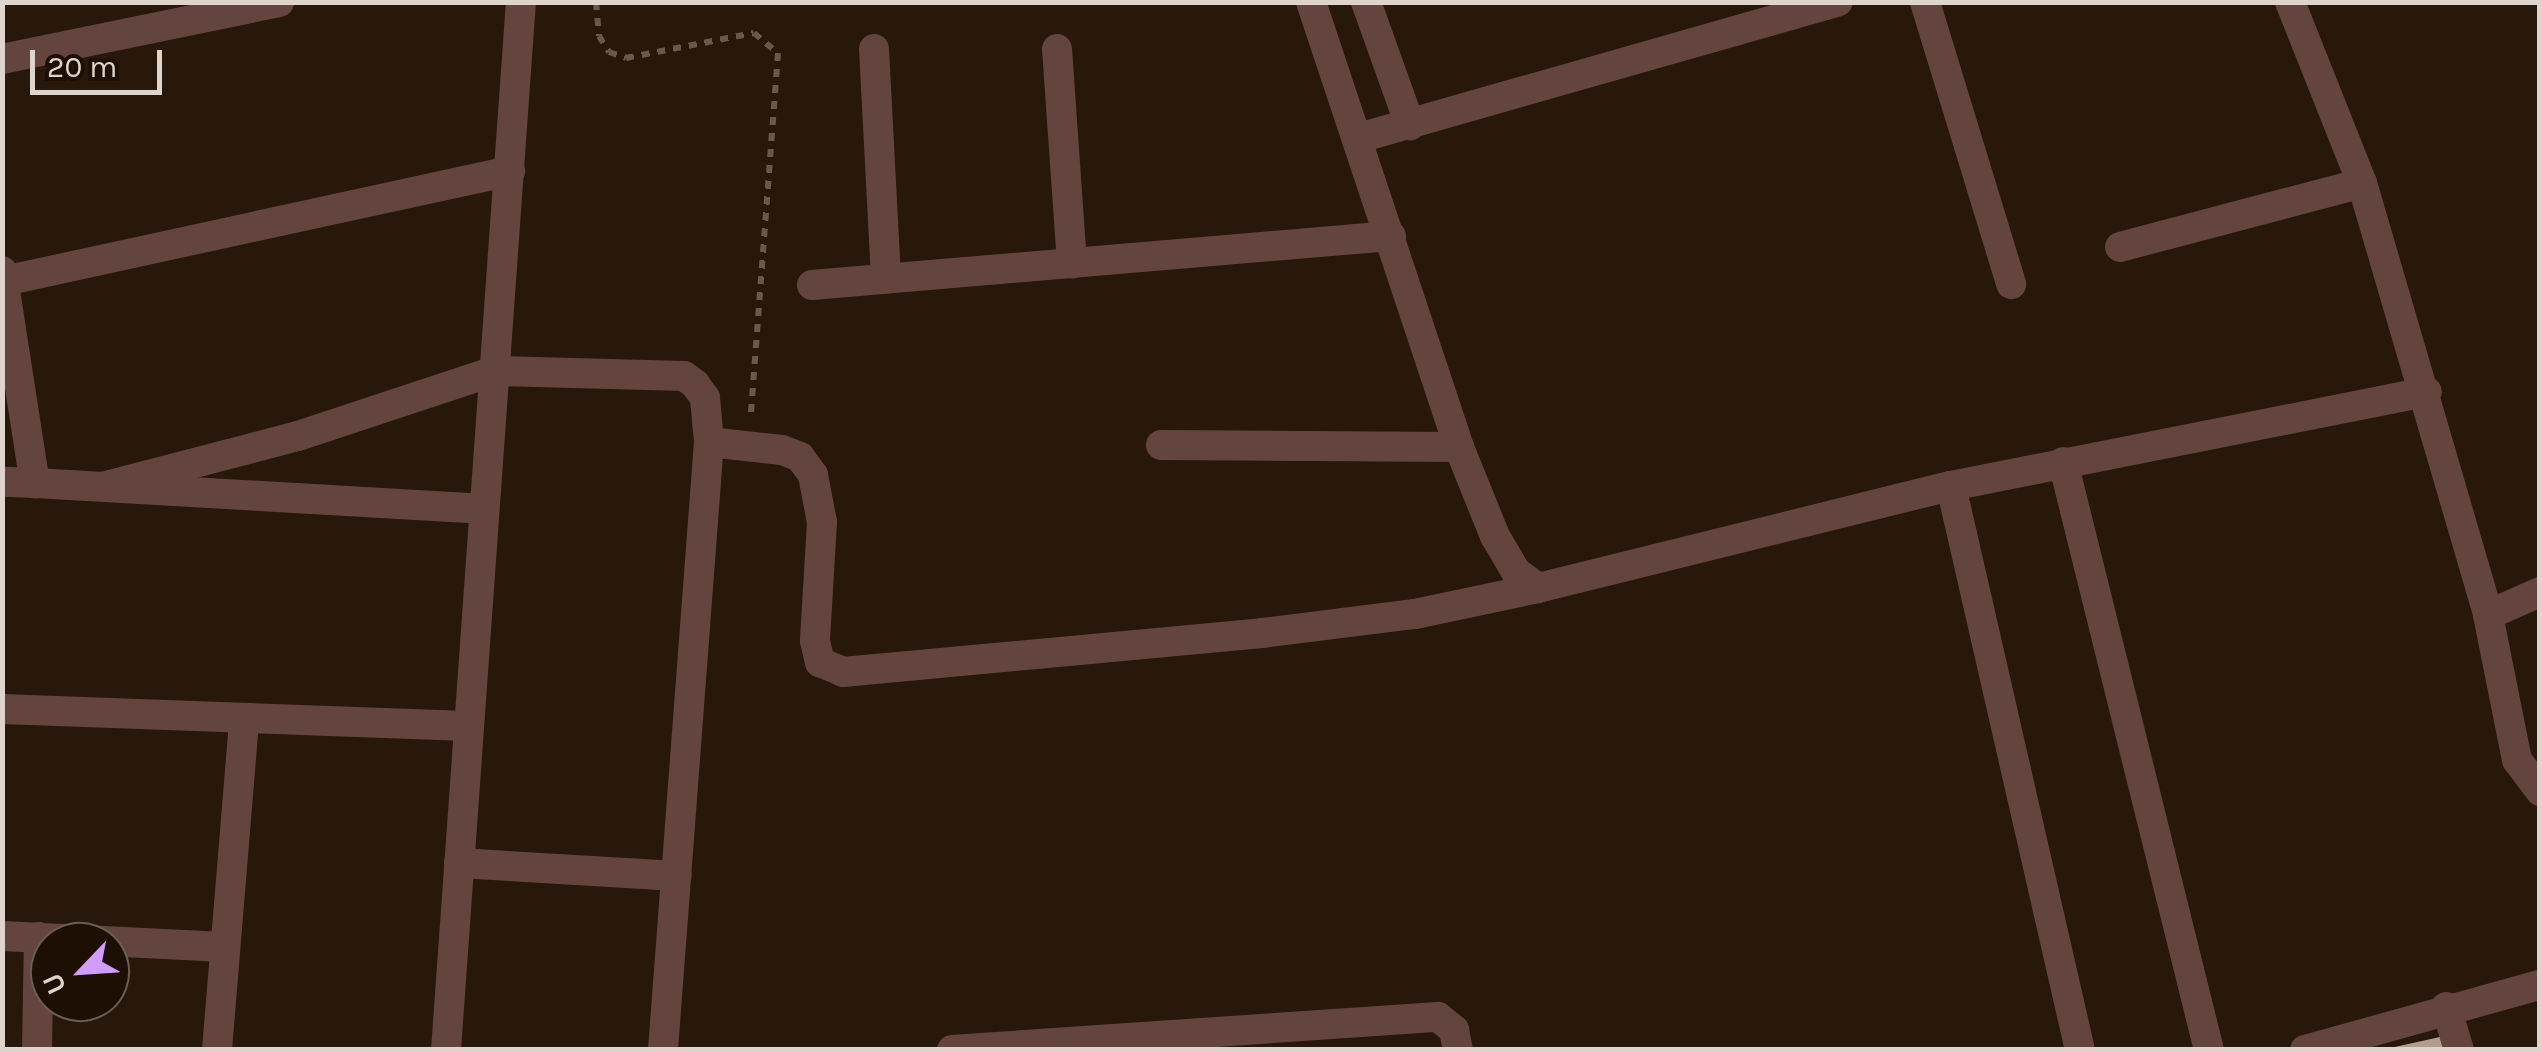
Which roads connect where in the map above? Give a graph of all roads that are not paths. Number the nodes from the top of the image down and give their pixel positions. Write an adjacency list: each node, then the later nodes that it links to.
1 (280, 2): 10 (street)
2 (521, 2): 13 (street)
3 (1311, 2): 12 (street)
4 (1366, 2): 11 (street)
5 (1838, 2): 11 (street)
6 (1924, 2): 20 (street)
7 (2290, 2): 14 (street)
8 (874, 49): 19 (street)
9 (1057, 49): 17 (street)
10 (2, 58)
11 (1410, 125): 12 (street)
12 (1359, 138): 15 (street)
13 (510, 171): 18 (street); 22 (street)
14 (2362, 183): 16 (street); 23 (street)
15 (1391, 236): 17 (street); 26 (street)
16 (2120, 247)
17 (1072, 263): 19 (street)
18 (3, 276): 29 (street)
19 (886, 279): 21 (street)
20 (2011, 284)
21 (812, 285)
22 (495, 370): 24 (street); 30 (street); 32 (street)
23 (2427, 392): 27 (street); 35 (street)
24 (708, 442): 33 (street); 41 (street)
25 (1161, 445): 26 (street)
26 (1459, 448): 33 (street)
27 (2063, 462): 31 (street); 56 (street)
28 (2, 482): 29 (street)
29 (35, 483): 30 (street)
30 (106, 486): 32 (street)
31 (1950, 486): 33 (street); 55 (street)
32 (480, 510): 38 (street)
33 (1538, 588)
34 (2540, 592): 35 (street)
35 (2488, 615): 39 (street)
36 (2, 709): 37 (street)
37 (244, 720): 38 (street); 45 (street)
38 (467, 726): 40 (street)
39 (2540, 790)
40 (459, 863): 41 (street); 51 (street)
41 (678, 876): 52 (street)
42 (2, 936): 43 (street)
43 (30, 937)
44 (130, 942): 45 (street)
45 (225, 947): 50 (street)
46 (2540, 986): 47 (street)
47 (2446, 1007): 57 (street); 58 (street)
48 (37, 1022): 49 (street)
49 (37, 1050)
50 (217, 1050)
51 (446, 1050)
52 (663, 1050)
53 (952, 1050): 54 (street)
54 (1458, 1050)
55 (2080, 1050)
56 (2209, 1050)
57 (2306, 1050)
58 (2459, 1050)

